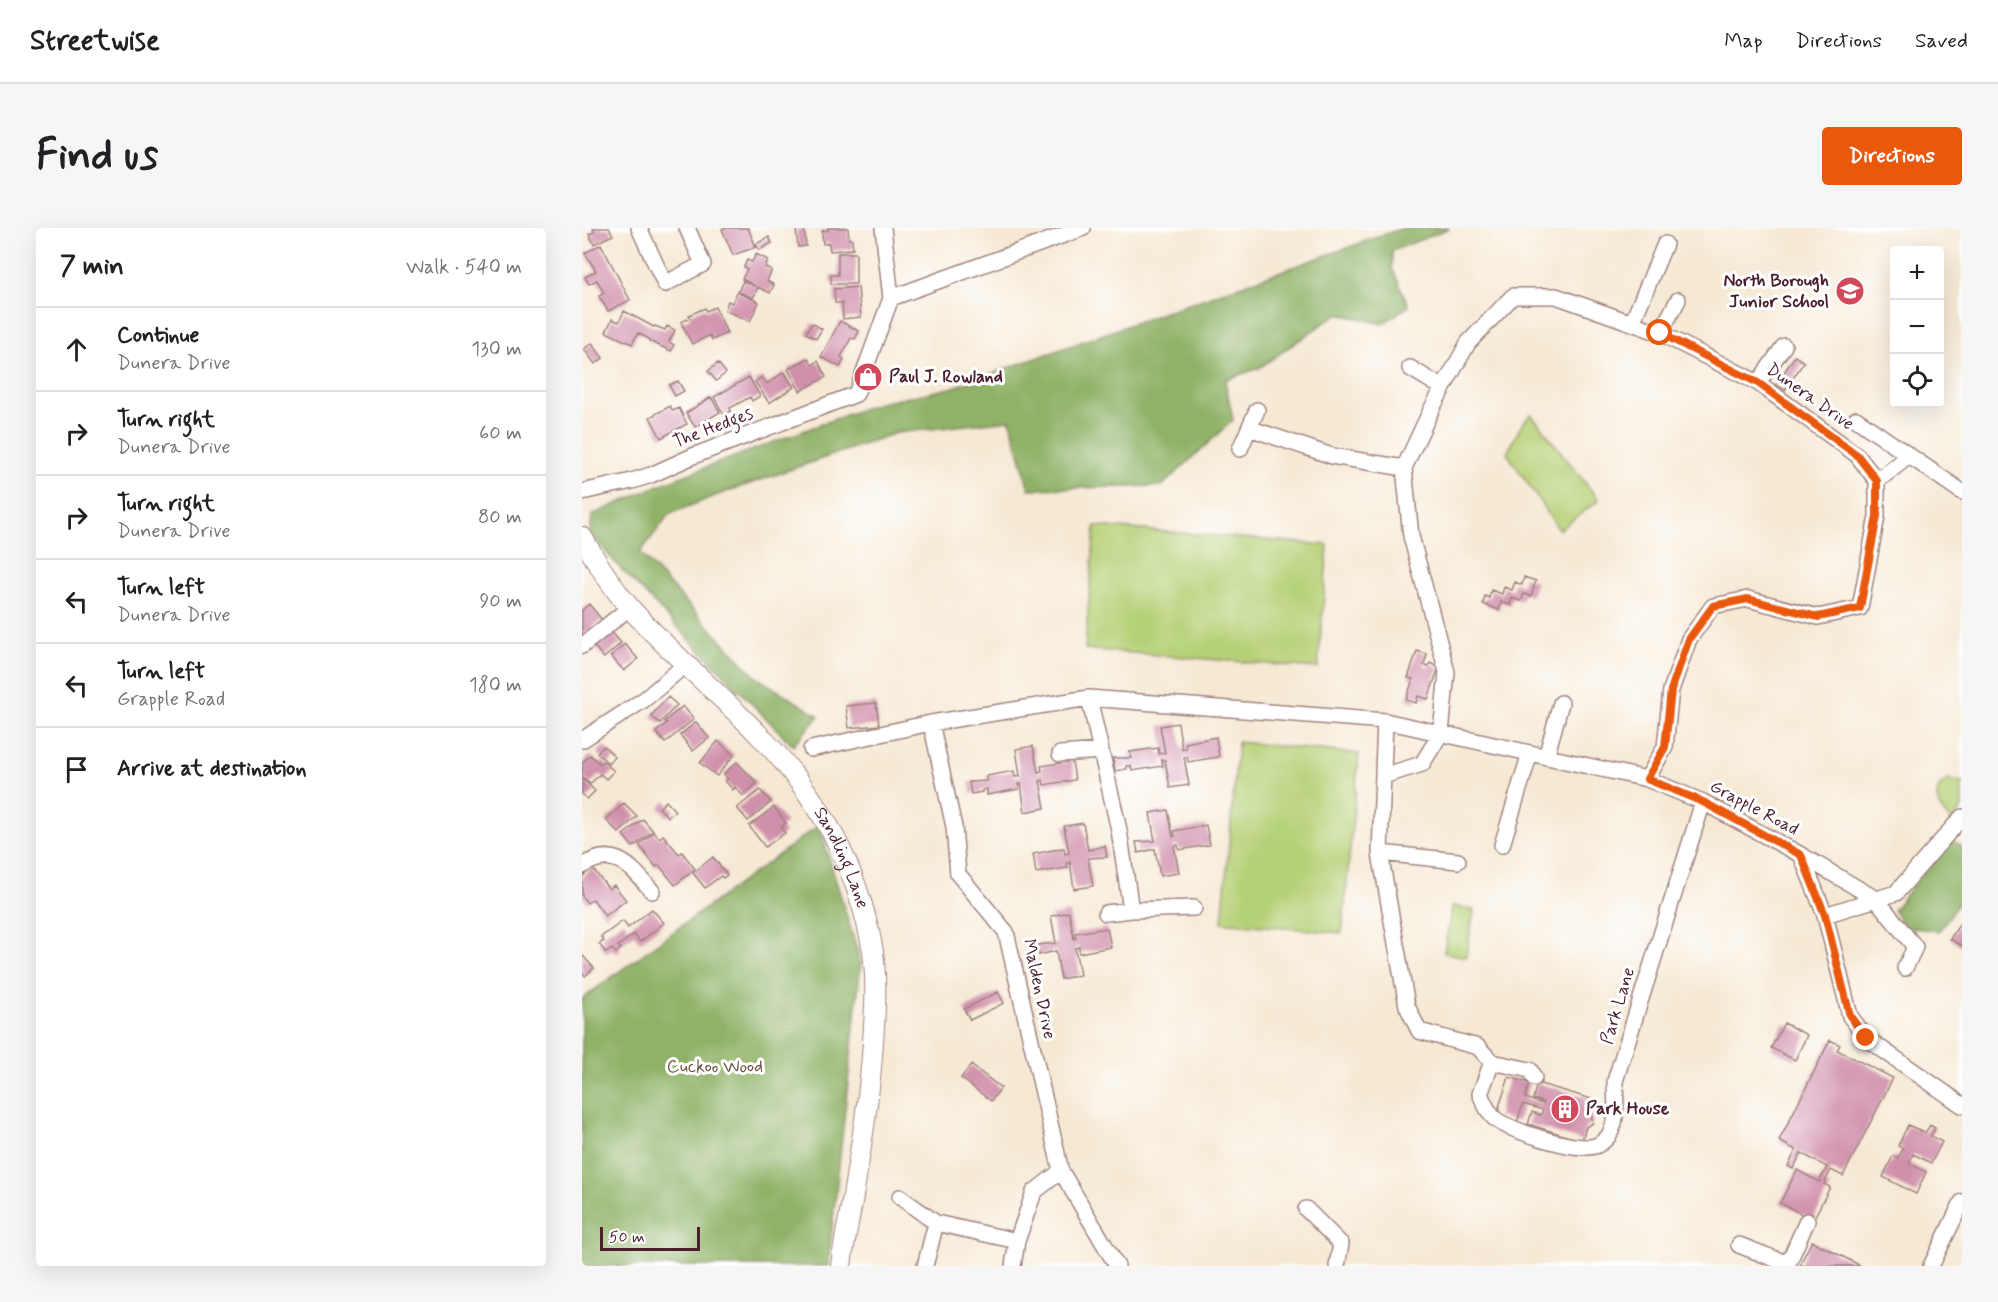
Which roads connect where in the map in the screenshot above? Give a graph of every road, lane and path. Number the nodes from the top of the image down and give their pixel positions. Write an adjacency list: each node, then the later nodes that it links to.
1 (639, 228): 2 (street)
2 (687, 228)
3 (883, 228): 6 (street)
4 (1083, 228): 6 (street)
5 (1665, 244): 8 (street)
6 (891, 297): 21 (street, The Hedges)
7 (1678, 300): 9 (street)
8 (1632, 323): 9 (street, Dunera Drive); 13 (street, Dunera Drive)
9 (1660, 333): 12 (street, Dunera Drive)
10 (1784, 346): 12 (street)
11 (1410, 368): 13 (street)
12 (1758, 383): 20 (street, Dunera Drive)
13 (1443, 388): 19 (street, Dunera Drive)
14 (1257, 410): 16 (street)
15 (1856, 419): 18 (street)
16 (1249, 428): 17 (street); 19 (street)
17 (1239, 449)
18 (1909, 456): 20 (street); 22 (street)
19 (1404, 468): 31 (street)
20 (1877, 481): 39 (street)
21 (582, 492)
22 (1962, 492)
23 (582, 537): 24 (street, Sandling Lane)
24 (629, 608): 25 (street); 26 (street, Sandling Lane)
25 (582, 646)
26 (686, 664): 32 (street); 66 (street, Sandling Lane)
27 (1089, 698): 29 (street, Grapple Road); 30 (street, Grapple Road); 34 (street)
28 (1561, 703): 37 (street)
29 (1385, 721): 31 (street, Grapple Road); 38 (street)
30 (931, 723): 33 (street, Grapple Road); 57 (street, Malden Drive)
31 (1441, 734): 35 (street, Grapple Road); 38 (street)
32 (582, 740)
33 (811, 749)
34 (1101, 751): 36 (street); 50 (street)
35 (1530, 753): 37 (street, Grapple Road); 42 (street)
36 (1060, 754)
37 (1545, 757): 39 (street, Grapple Road)
38 (1383, 776): 43 (street)
39 (1647, 779): 40 (street, Grapple Road)
40 (1703, 802): 44 (street, Grapple Road); 54 (street, Park Lane)
41 (1962, 817): 48 (street)
42 (1502, 844)
43 (1380, 853): 45 (street); 54 (street)
44 (1801, 855): 48 (street); 52 (street, Grapple Road)
45 (1458, 861)
46 (582, 866): 47 (street)
47 (652, 891)
48 (1876, 899): 52 (street); 53 (street)
49 (1194, 908): 50 (street)
50 (1131, 910): 51 (street)
51 (1106, 913)
52 (1825, 915): 56 (street, Grapple Road)
53 (1905, 968)
54 (1492, 1062): 55 (street)
55 (1534, 1078)
56 (1962, 1105)
57 (1061, 1171): 63 (street); 69 (street, Malden Drive)
58 (900, 1197): 62 (street)
59 (1962, 1202): 71 (street)
60 (1306, 1209): 70 (street)
61 (1807, 1221): 65 (street)
62 (936, 1223): 63 (street); 67 (street)
63 (1017, 1241): 68 (street)
64 (1739, 1245): 65 (street)
65 (1788, 1265)
66 (841, 1266)
67 (925, 1266)
68 (1013, 1266)
69 (1117, 1266)
70 (1337, 1266)
71 (1932, 1266)

